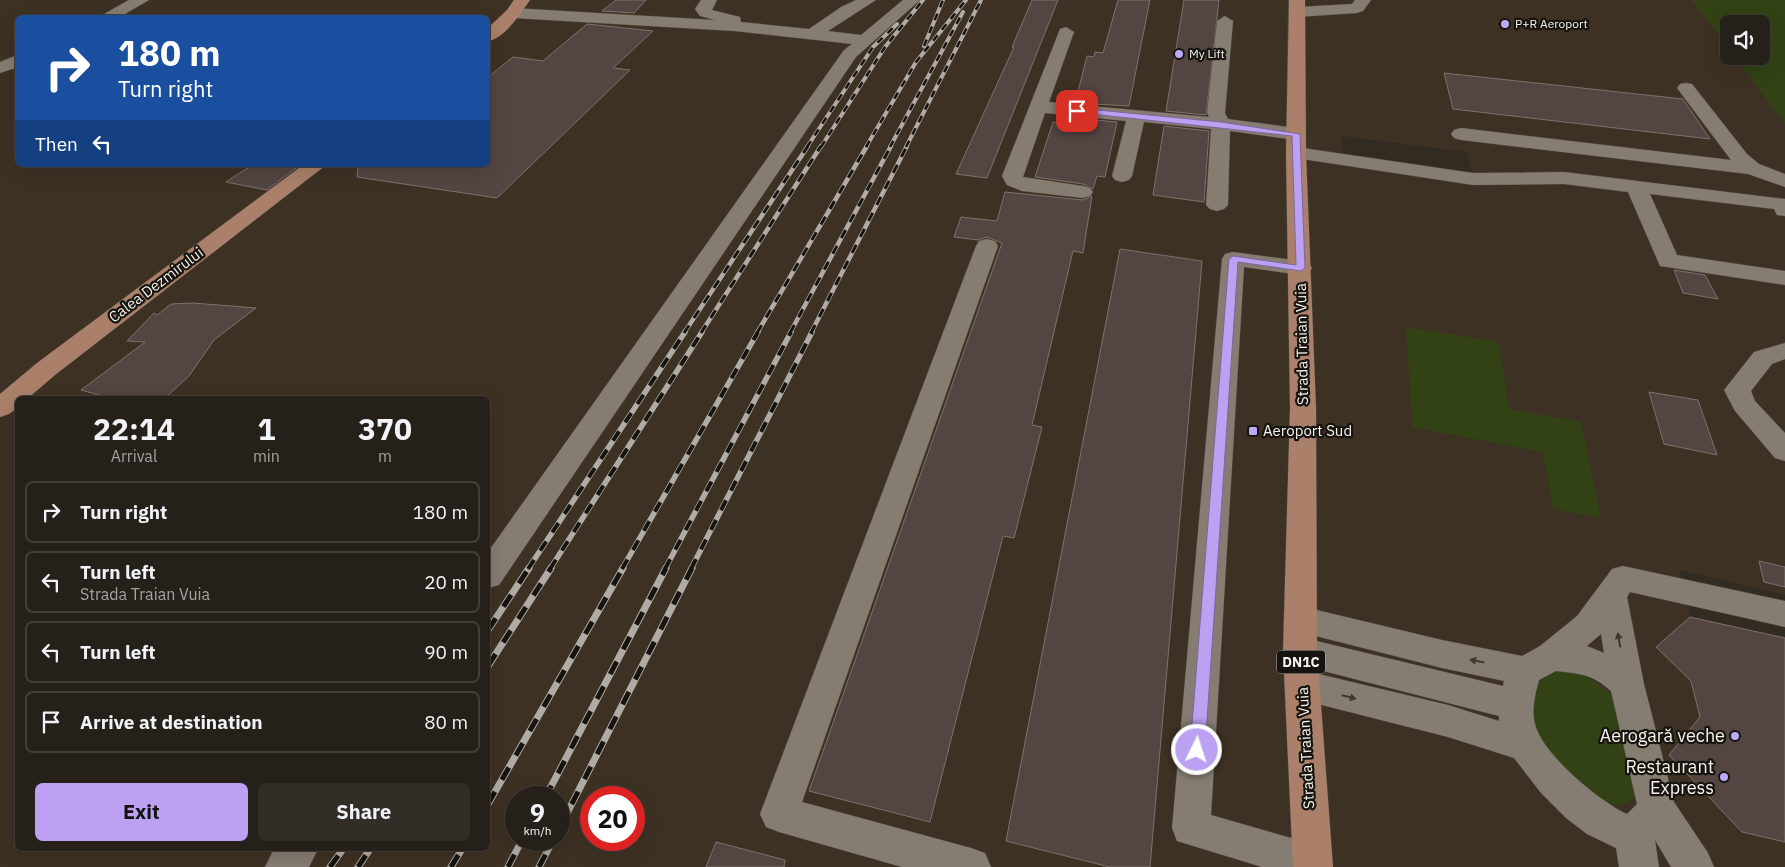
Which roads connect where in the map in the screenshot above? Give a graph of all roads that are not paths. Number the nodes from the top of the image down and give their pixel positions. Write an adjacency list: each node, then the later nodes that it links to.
1 (141, 0): 8 (lane)
2 (709, 0): 10 (lane)
3 (869, 0): 5 (lane); 12 (lane)
4 (1363, 0): 7 (lane)
5 (907, 4): 14 (lane)
6 (517, 6): 10 (lane); 13 (main road)
7 (1297, 6): 22 (main road, Strada Traian Vuia / DN1C)
8 (111, 15)
9 (1225, 21): 20 (lane)
10 (732, 26): 12 (lane)
11 (1066, 32): 18 (lane)
12 (814, 33): 14 (lane)
13 (490, 34)
14 (866, 40): 37 (lane)
15 (15, 61): 16 (lane)
16 (0, 68)
17 (1686, 88): 24 (lane)
18 (1038, 107): 19 (lane); 28 (lane)
19 (1136, 116): 20 (lane); 25 (lane)
20 (1221, 124): 22 (lane); 29 (lane)
21 (1461, 134): 24 (lane)
22 (1296, 144): 27 (lane); 32 (main road, Strada Traian Vuia / DN1C)
23 (313, 167): 35 (main road, Calea Dezmirului)
24 (1752, 168): 26 (lane)
25 (1122, 176)
26 (1785, 181)
27 (1636, 186): 30 (lane); 33 (lane)
28 (1083, 192)
29 (1217, 205)
30 (1785, 210)
31 (986, 246): 50 (lane)
32 (1301, 268): 40 (main road, Strada Traian Vuia / DN1C); 48 (lane)
33 (1785, 278)
34 (1785, 351): 36 (lane)
35 (0, 408)
36 (1785, 452)
37 (490, 573)
38 (1611, 596): 39 (lane); 41 (lane); 42 (lane, one-way to 38)
39 (1785, 614)
40 (1300, 635): 41 (lane, one-way to 40); 43 (main road, Strada Traian Vuia / DN1C); 44 (lane)
41 (1539, 663): 42 (lane); 44 (lane)
42 (1627, 684): 46 (lane)
43 (1302, 685): 45 (lane, one-way to 45); 48 (main road, Strada Traian Vuia / DN1C)
44 (1517, 705): 45 (lane)
45 (1526, 746): 46 (lane)
46 (1643, 837): 51 (lane)
47 (297, 851): 49 (lane)
48 (1313, 864)
49 (285, 867)
50 (971, 867)
51 (1694, 867)

